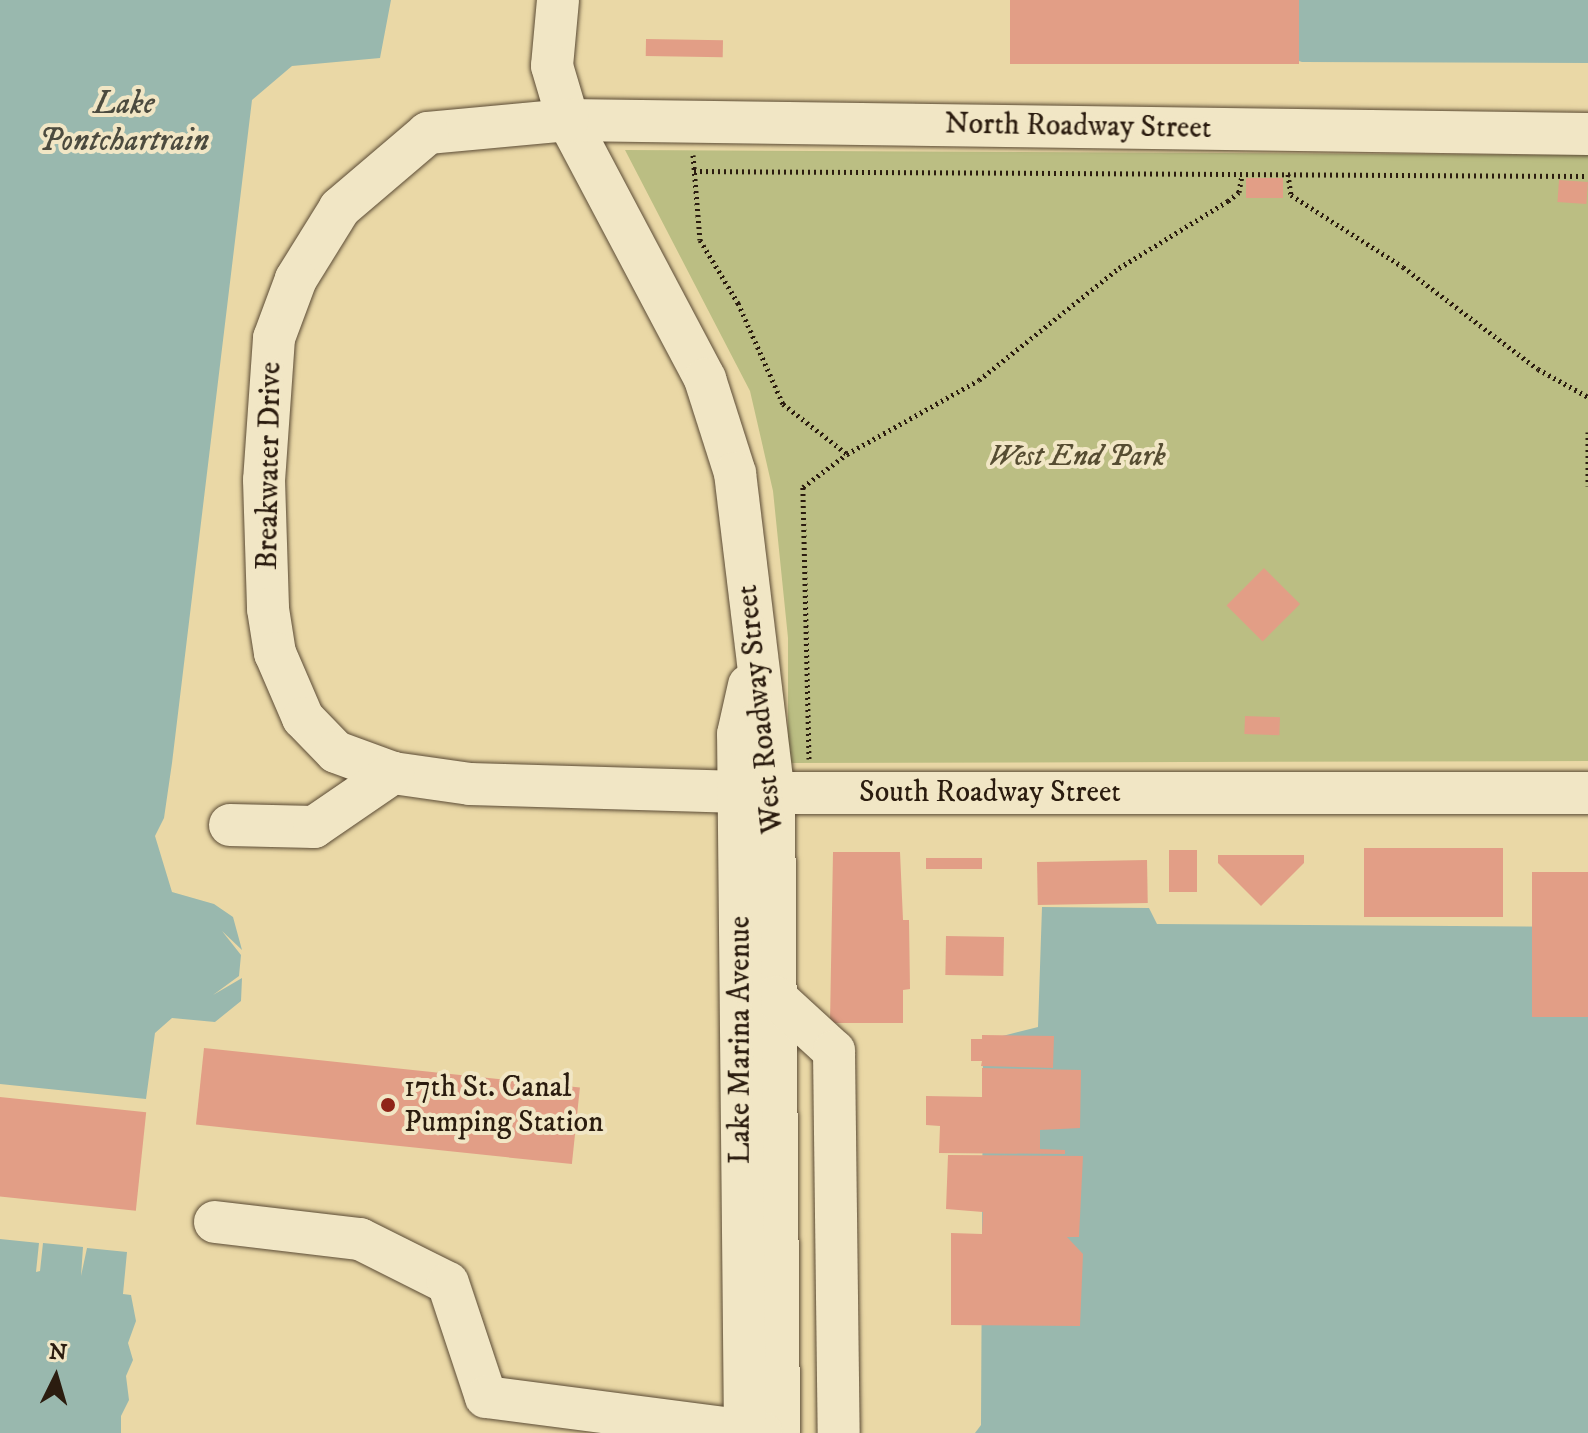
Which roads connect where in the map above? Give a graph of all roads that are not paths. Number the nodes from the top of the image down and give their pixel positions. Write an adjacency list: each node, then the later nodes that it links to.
1 (558, 0): 2 (street)
2 (568, 120): 3 (street, North Roadway Street); 4 (street, Breakwater Drive); 5 (street, West Roadway Street)
3 (1588, 134)
4 (393, 773): 5 (street, South Roadway Street); 7 (street)
5 (774, 793): 6 (street, South Roadway Street); 8 (street, West Roadway Street); 14 (street, Lake Marina Avenue)
6 (1588, 793)
7 (230, 825)
8 (775, 997): 10 (street, West Roadway Street); 11 (street)
9 (215, 1222): 13 (street)
10 (777, 1298): 11 (street); 14 (street, West Roadway Street)
11 (839, 1298): 12 (street)
12 (839, 1418): 14 (street)
13 (554, 1420): 14 (street)
14 (762, 1427)

